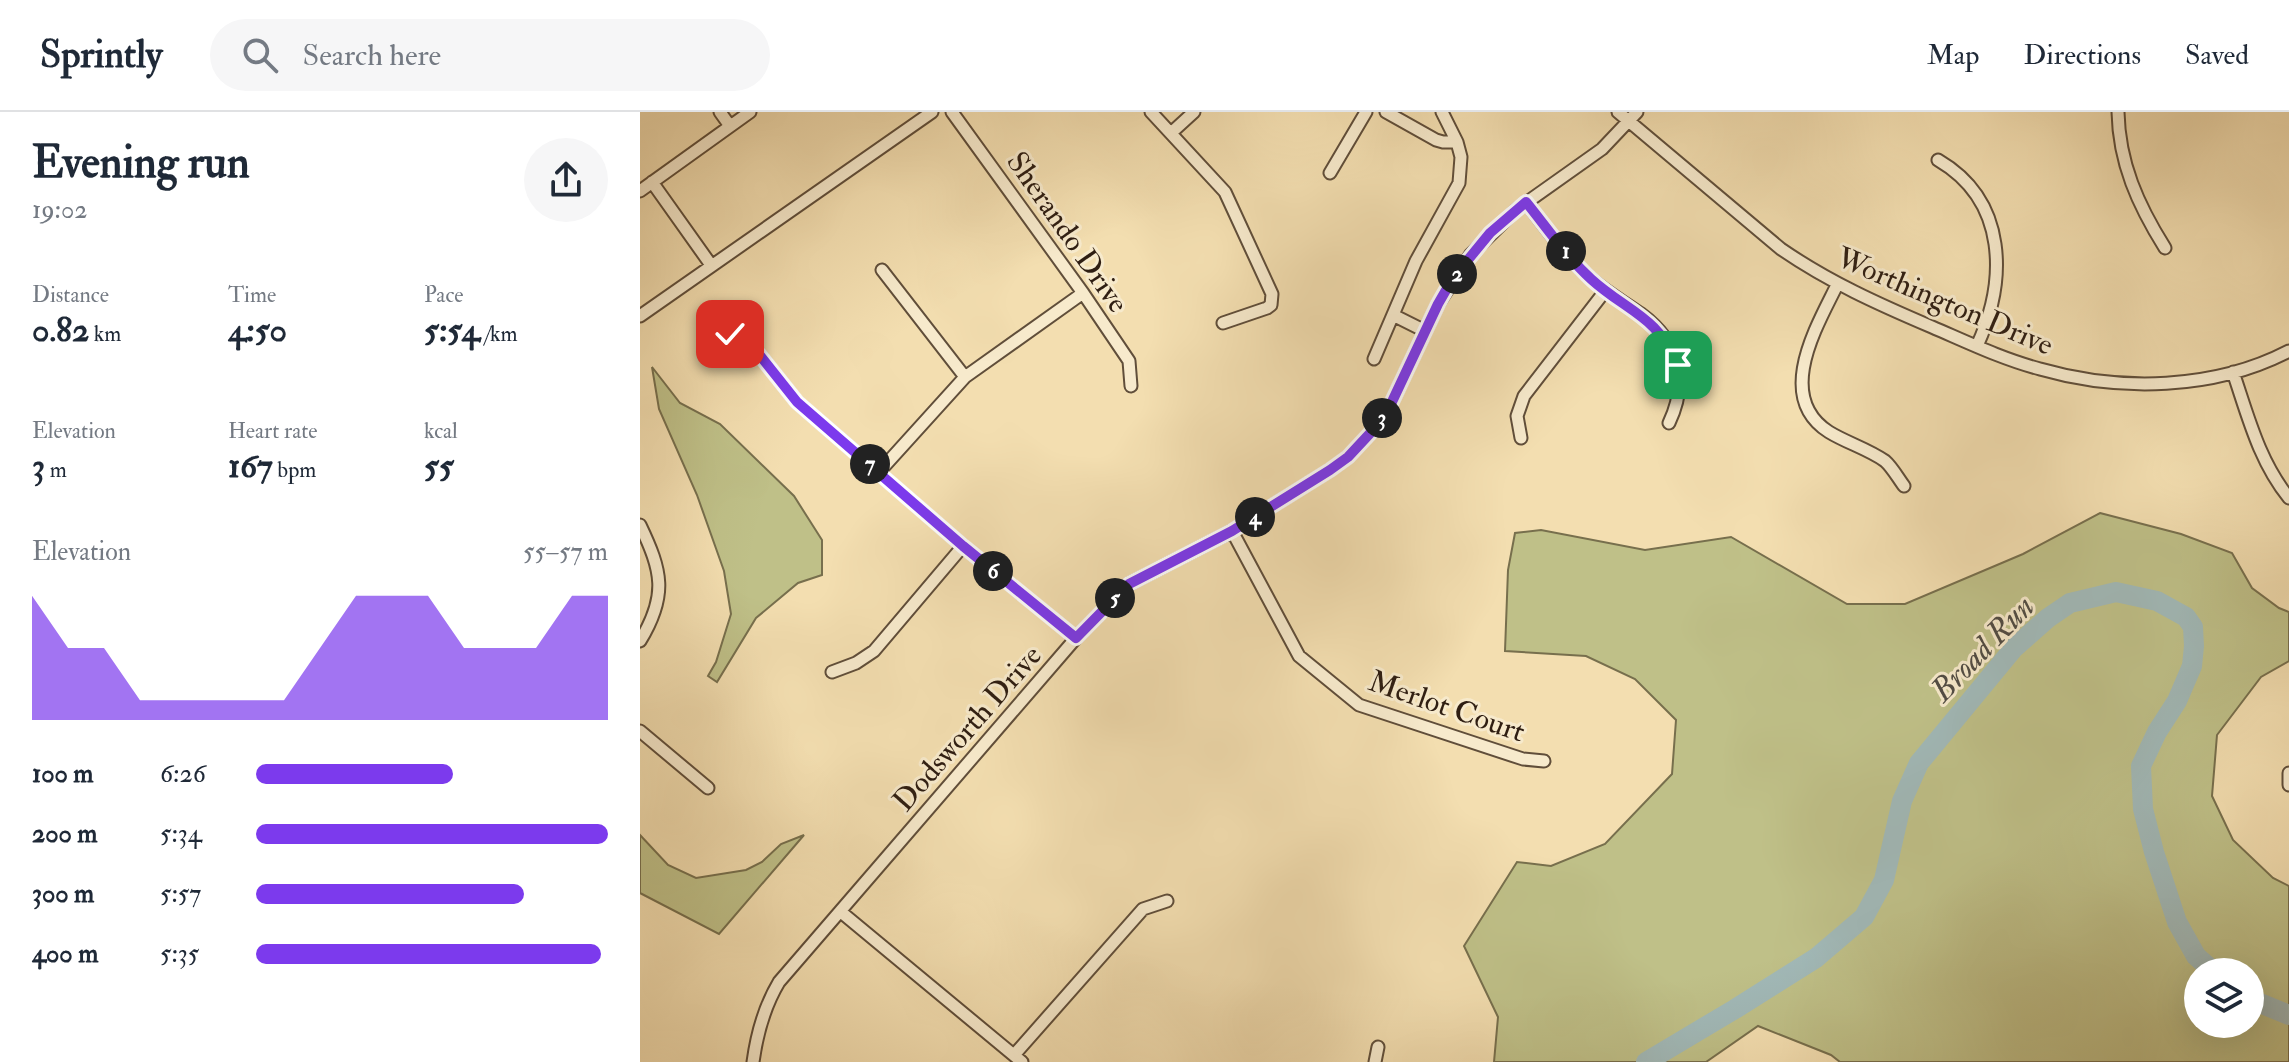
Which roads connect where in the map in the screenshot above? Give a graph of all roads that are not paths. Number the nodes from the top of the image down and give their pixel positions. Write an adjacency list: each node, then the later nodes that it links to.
1 (720, 112): 13 (street)
2 (750, 112): 13 (street)
3 (932, 112): 22 (street)
4 (952, 112): 26 (street, Sherando Drive)
5 (1151, 112): 14 (street)
6 (1194, 112): 14 (street)
7 (1366, 112): 17 (street)
8 (1386, 112): 15 (street)
9 (1442, 112): 15 (street)
10 (1618, 112): 12 (street, Worthington Drive)
11 (2118, 112): 21 (street)
12 (1633, 117): 20 (street, Dodsworth Drive); 24 (street, Worthington Drive)
13 (730, 126): 18 (street)
14 (1171, 133): 29 (street)
15 (1457, 142): 27 (street)
16 (1938, 160): 32 (street)
17 (1330, 173)
18 (652, 182): 19 (street); 22 (street)
19 (640, 191)
20 (1526, 202): 25 (street); 30 (street, Dodsworth Drive)
21 (2165, 248)
22 (711, 265): 28 (street)
23 (882, 270): 36 (street)
24 (1837, 285): 32 (street, Worthington Drive); 41 (street)
25 (1605, 291): 38 (street); 39 (street)
26 (1083, 293): 36 (street); 37 (street, Sherando Drive)
27 (1393, 315): 30 (street); 34 (street)
28 (640, 316)
29 (1223, 323)
30 (1425, 331): 44 (street, Dodsworth Drive)
31 (730, 334): 40 (street)
32 (1977, 346): 35 (street, Worthington Drive)
33 (2289, 351): 35 (street, Worthington Drive)
34 (1374, 359)
35 (2233, 372): 42 (street)
36 (965, 377): 40 (street)
37 (1131, 386)
38 (1669, 423)
39 (1521, 438)
40 (879, 472): 45 (street)
41 (1904, 486)
42 (2289, 498)
43 (640, 525): 47 (street)
44 (1232, 531): 46 (street, Dodsworth Drive); 50 (street, Merlot Court)
45 (963, 546): 46 (street); 48 (street)
46 (1076, 638): 55 (street, Dodsworth Drive)
47 (640, 641)
48 (832, 672)
49 (640, 731): 53 (street)
50 (1544, 761)
51 (2289, 773): 52 (street)
52 (2289, 785)
53 (708, 788)
54 (1167, 901): 57 (street)
55 (841, 912): 57 (street); 58 (street, Dodsworth Drive)
56 (1378, 1047): 59 (street)
57 (1018, 1058)
58 (753, 1062)
59 (1375, 1062)

